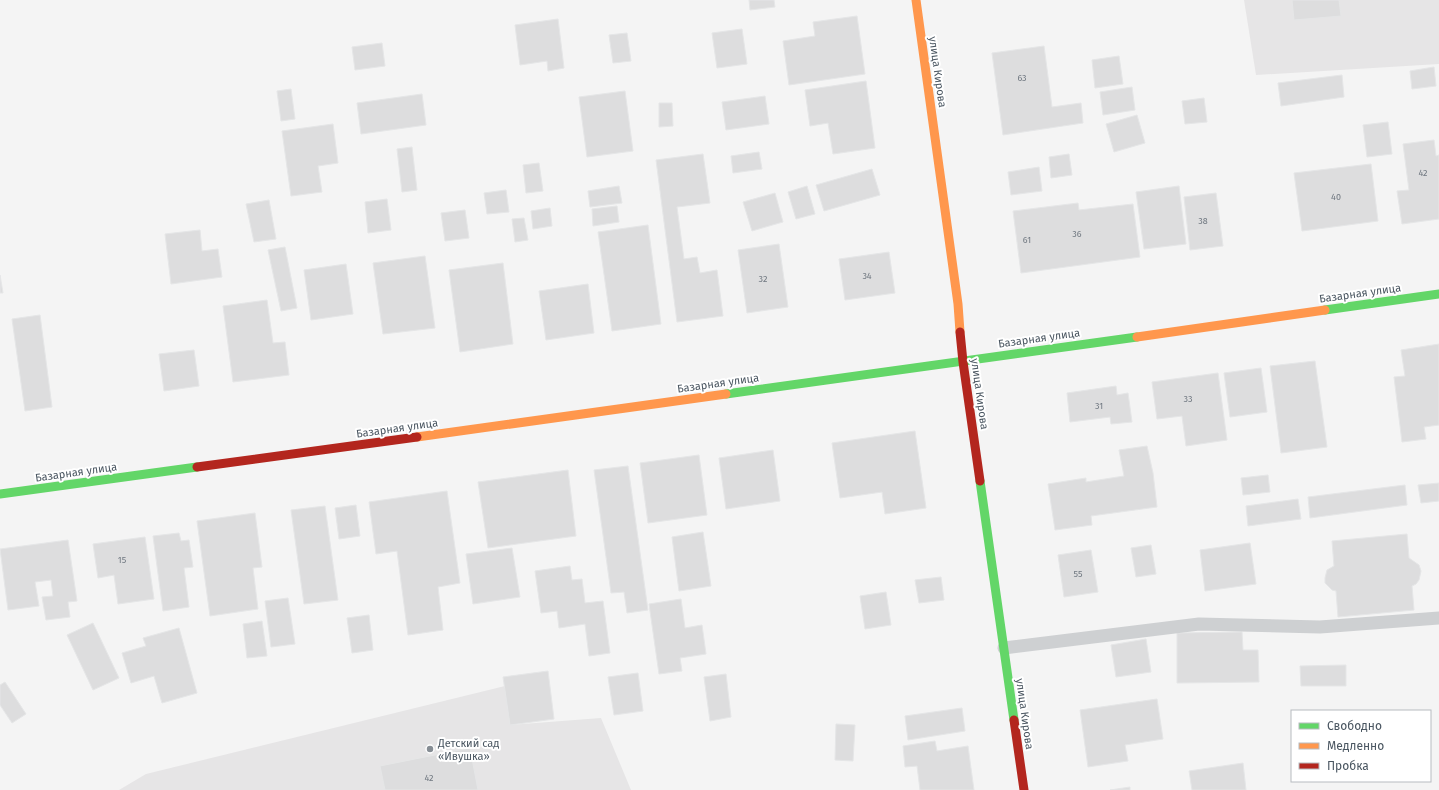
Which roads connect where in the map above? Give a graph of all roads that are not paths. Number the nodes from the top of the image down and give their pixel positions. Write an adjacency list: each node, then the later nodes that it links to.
1 (916, 0): 3 (main road, улица Кирова)
2 (1439, 294): 3 (main road, Базарная улица)
3 (963, 362): 4 (main road, Базарная улица); 6 (main road, улица Кирова)
4 (0, 494)
5 (1439, 618): 6 (lane)
6 (1004, 648): 7 (main road, улица Кирова)
7 (1024, 790)

